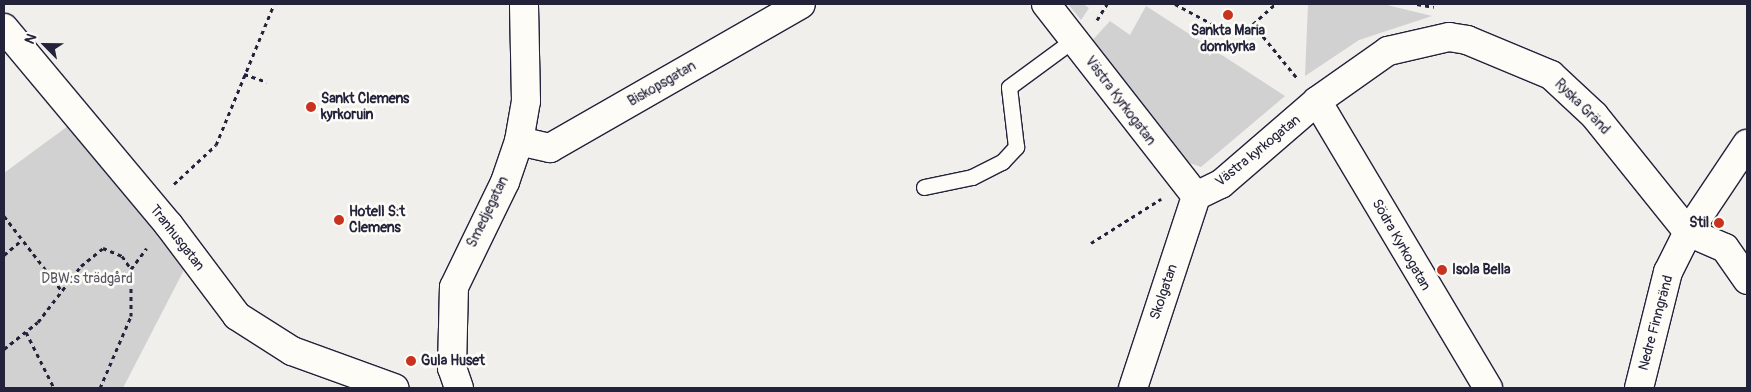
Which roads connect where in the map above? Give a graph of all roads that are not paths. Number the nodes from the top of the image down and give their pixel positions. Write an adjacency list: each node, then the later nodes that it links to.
1 (524, 4): 7 (street, Smedjegatan)
2 (801, 4): 7 (street, Biskopsgatan)
3 (1046, 4): 5 (street, Västra Kyrkogatan)
4 (4, 28): 13 (street, Tranhusgatan)
5 (1074, 40): 9 (lane); 10 (street, Västra Kyrkogatan)
6 (1317, 101): 10 (street, Västra kyrkogatan); 11 (street, Ryska Gränd); 16 (street, Södra Kyrkogatan)
7 (519, 141): 14 (street, Smedjegatan)
8 (1747, 144): 11 (street, Nedre Finngränd)
9 (924, 187)
10 (1196, 196): 15 (street, Skolgatan)
11 (1688, 232): 12 (street, Ryska Gränd); 17 (street, Nedre Finngränd)
12 (1747, 280)
13 (394, 388)
14 (460, 388)
15 (1133, 388)
16 (1488, 388)
17 (1639, 388)

